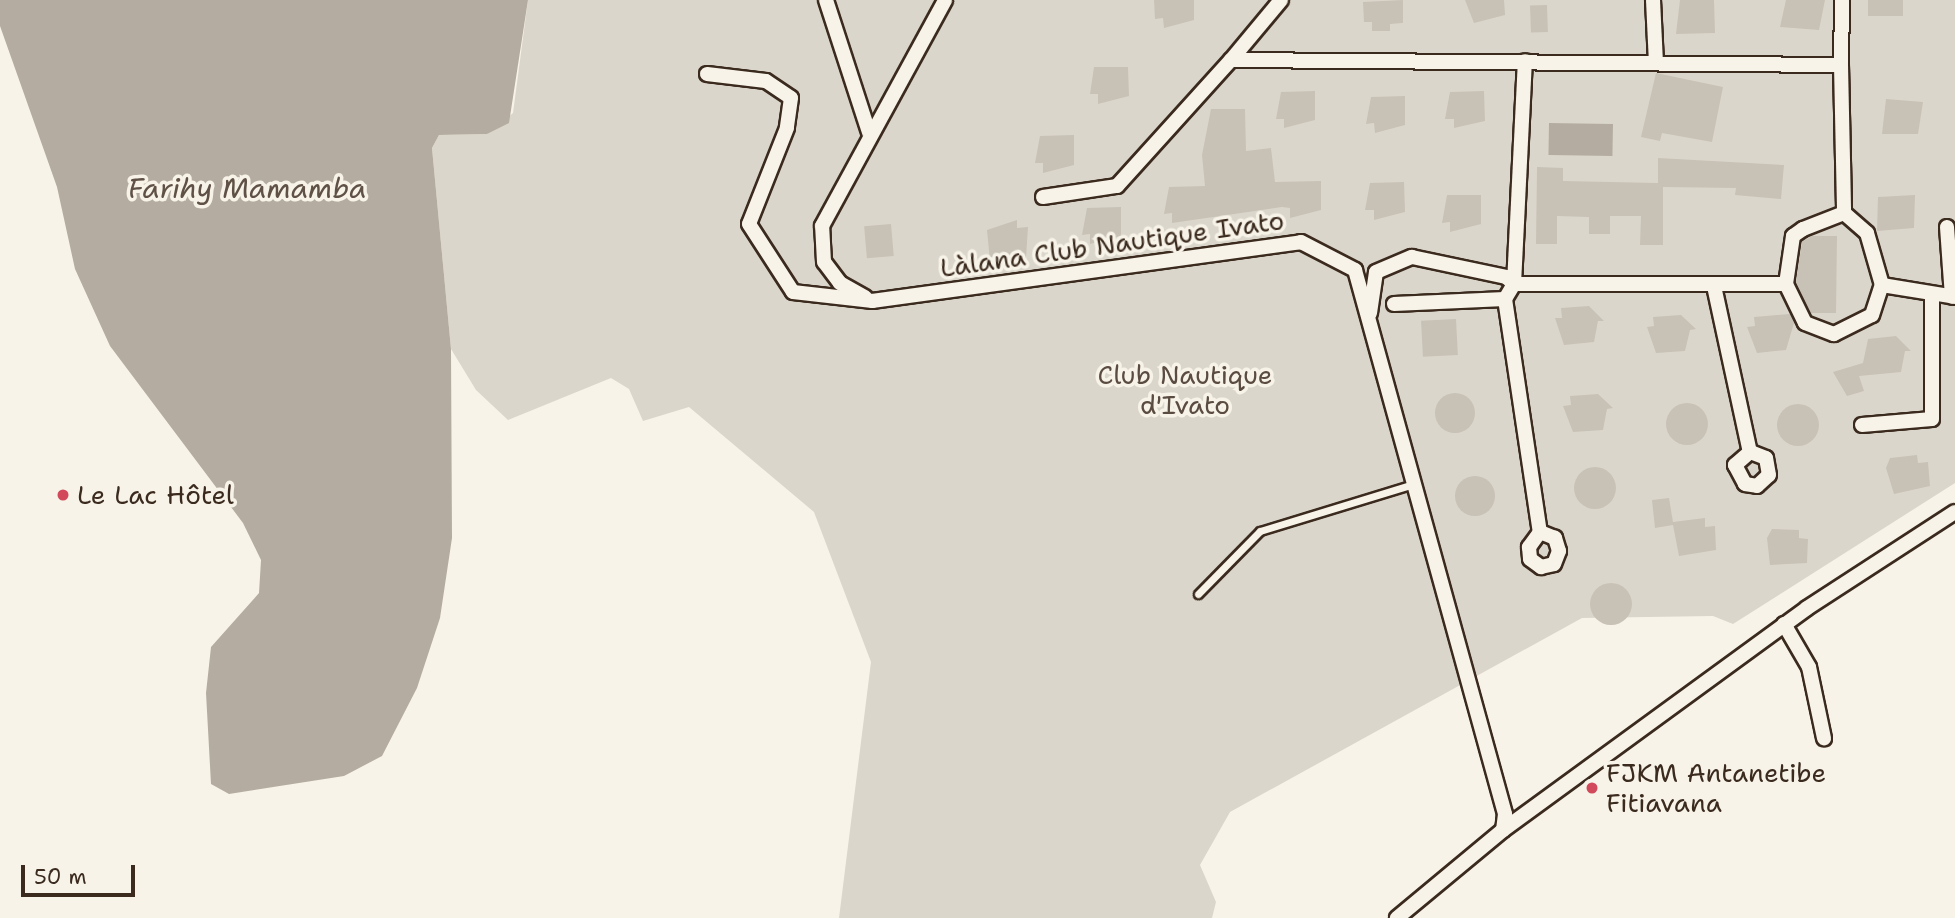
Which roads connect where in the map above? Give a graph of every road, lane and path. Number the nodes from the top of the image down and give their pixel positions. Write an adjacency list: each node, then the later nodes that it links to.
1 (825, 0): 11 (street)
2 (945, 0): 11 (street)
3 (1281, 0): 6 (street)
4 (1653, 0): 8 (street)
5 (1842, 0): 9 (street)
6 (1231, 60): 7 (street); 12 (street)
7 (1525, 61): 8 (street); 15 (street)
8 (1656, 63): 9 (street)
9 (1841, 65): 13 (street)
10 (707, 74): 22 (street, Làlana Club Nautique Ivato)
11 (869, 132): 22 (street)
12 (1043, 197)
13 (1844, 213): 16 (street); 17 (street)
14 (1947, 227): 20 (street)
15 (1514, 284): 18 (street); 21 (street); 24 (street)
16 (1786, 284): 17 (street); 18 (street)
17 (1882, 285): 19 (street)
18 (1714, 286): 26 (street)
19 (1932, 297): 20 (street); 25 (street)
20 (1954, 297)
21 (1505, 299): 23 (street); 29 (street)
22 (873, 301): 24 (street, Làlana Club Nautique Ivato)
23 (1394, 304)
24 (1369, 329): 27 (street, Làlana Club Nautique Ivato)
25 (1862, 425)
26 (1750, 452)
27 (1414, 484): 30 (lane); 33 (street, Làlana Club Nautique Ivato)
28 (1955, 512): 31 (street)
29 (1540, 532)
30 (1198, 594)
31 (1784, 624): 32 (street); 33 (street)
32 (1824, 737)
33 (1503, 830): 34 (street)
34 (1397, 918)

